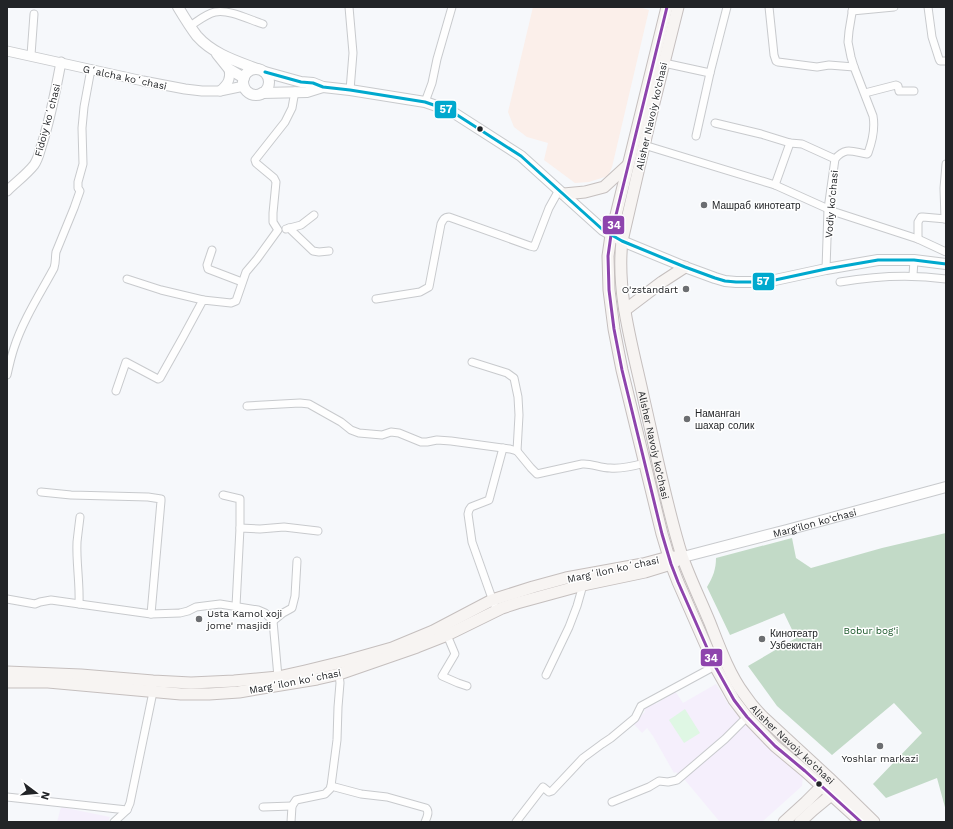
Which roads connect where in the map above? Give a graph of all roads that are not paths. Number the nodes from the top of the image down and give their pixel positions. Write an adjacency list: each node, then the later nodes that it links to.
1 (178, 7): 13 (main road)
2 (349, 7): 27 (street)
3 (452, 7): 33 (street)
4 (667, 7): 39 (main road, Alisher Navoiy ko'chasi)
5 (678, 7): 19 (main road, Alisher Navoiy ko'chasi)
6 (727, 7): 24 (street)
7 (769, 7): 20 (street)
8 (894, 7): 10 (street)
9 (928, 7): 17 (street)
10 (853, 9): 20 (street, Vodiy ko'chasi)
11 (34, 14): 16 (street)
12 (263, 24): 13 (street)
13 (190, 26): 15 (main road)
14 (7, 51): 16 (street, Gʻalcha koʻchasi)
15 (216, 52): 22 (main road); 23 (main road)
16 (31, 56): 18 (street, Gʻalcha koʻchasi)
17 (946, 61)
18 (61, 62): 21 (street, Gʻalcha koʻchasi); 42 (street, Fidoiy koʻchasi)
19 (664, 63): 24 (street); 37 (main road, Alisher Navoiy ko'chasi)
20 (854, 67): 32 (street, Vodiy ko'chasi)
21 (91, 69): 28 (street, Gʻalcha koʻchasi); 68 (street)
22 (229, 69): 25 (main road); 28 (street)
23 (261, 71): 25 (main road); 26 (main road); 31 (main road)
24 (710, 74): 35 (street)
25 (244, 82): 28 (street, Gʻalcha koʻchasi); 31 (main road)
26 (323, 87): 27 (main road); 29 (main road)
27 (350, 90): 33 (main road)
28 (220, 91)
29 (295, 91): 31 (main road); 48 (street)
30 (914, 91): 32 (street)
31 (262, 93)
32 (865, 94): 38 (street, Vodiy ko'chasi)
33 (425, 102): 43 (main road)
34 (715, 123): 36 (street)
35 (696, 136)
36 (790, 143): 38 (street); 41 (street)
37 (644, 145): 41 (street); 51 (main road, Alisher Navoiy ko'chasi)
38 (835, 159): 44 (street, Vodiy ko'chasi)
39 (628, 164): 43 (main road); 49 (main road, Alisher Navoiy ko'chasi)
40 (946, 164): 46 (street)
41 (774, 185): 44 (street)
42 (7, 191)
43 (561, 192): 49 (main road); 64 (street)
44 (828, 209): 50 (street); 58 (street, Vodiy ko'chasi)
45 (314, 215): 47 (street)
46 (946, 219): 50 (street)
47 (289, 228): 48 (street); 53 (street)
48 (278, 230): 62 (street)
49 (611, 235): 51 (main road); 73 (main road, Alisher Navoiy ko'chasi)
50 (918, 239): 54 (street)
51 (622, 241): 57 (main road); 66 (main road, Alisher Navoiy ko'chasi)
52 (212, 250): 62 (street)
53 (329, 251)
54 (946, 252)
55 (914, 260): 56 (main road); 58 (main road); 59 (street)
56 (946, 264)
57 (685, 267): 58 (main road); 66 (main road)
58 (826, 269)
59 (913, 275): 61 (street); 63 (street)
60 (126, 279): 65 (street)
61 (946, 279)
62 (242, 282): 65 (street)
63 (840, 282)
64 (376, 299)
65 (203, 300): 69 (street)
66 (625, 310): 80 (main road, Alisher Navoiy ko'chasi)
67 (472, 362): 72 (street)
68 (7, 375)
69 (116, 391)
70 (247, 406): 71 (street)
71 (503, 448): 72 (street); 85 (street)
72 (517, 451): 73 (street)
73 (645, 463): 82 (main road, Alisher Navoiy ko'chasi)
74 (946, 487): 80 (main road, Marg'ilon ko'chasi)
75 (41, 492): 89 (street)
76 (224, 495): 78 (street)
77 (80, 517): 86 (street)
78 (240, 528): 79 (street); 87 (street)
79 (318, 531)
80 (683, 557): 82 (main road, Margʻilon koʻchasi); 100 (main road, Alisher Navoiy ko'chasi)
81 (298, 561): 90 (street)
82 (670, 561): 83 (main road, Margʻilon koʻchasi); 85 (main road, Margʻilon koʻchasi); 92 (main road, Alisher Navoiy ko'chasi)
83 (583, 584): 88 (main road, Margʻilon koʻchasi); 95 (street)
84 (7, 599): 86 (street)
85 (492, 600): 88 (street); 96 (main road, Margʻilon koʻchasi)
86 (79, 604): 89 (street)
87 (236, 606): 89 (street); 90 (street)
88 (497, 611): 91 (main road, Margʻilon koʻchasi)
89 (151, 614)
90 (273, 621): 96 (street)
91 (447, 635): 94 (main road, Margʻilon koʻchasi); 98 (street)
92 (715, 666): 100 (main road, Alisher Navoiy ko'chasi); 115 (street)
93 (7, 672): 99 (main road, Margʻilon koʻchasi)
94 (339, 674): 99 (main road, Margʻilon koʻchasi); 104 (street)
95 (546, 675)
96 (278, 677): 99 (main road, Margʻilon koʻchasi)
97 (7, 682): 99 (main road, Margʻilon koʻchasi)
98 (467, 686)
99 (153, 687): 111 (street)
100 (739, 697): 101 (main road); 103 (main road, Alisher Navoiy ko'chasi)
101 (747, 717): 102 (main road); 108 (street)
102 (810, 776): 103 (main road); 106 (main road)
103 (825, 782): 105 (main road, Alisher Navoiy ko'chasi); 106 (main road)
104 (331, 786): 109 (street); 114 (street)
105 (831, 795): 117 (main road); 118 (main road); 119 (main road, Alisher Navoiy ko'chasi)
106 (812, 796): 116 (main road)
107 (7, 797): 111 (street)
108 (612, 802)
109 (292, 806): 110 (street); 113 (street)
110 (263, 807)
111 (127, 810): 112 (street)
112 (114, 822)
113 (291, 822)
114 (425, 822)
115 (516, 822)
116 (784, 822)
117 (800, 822)
118 (861, 822)
119 (874, 822)

